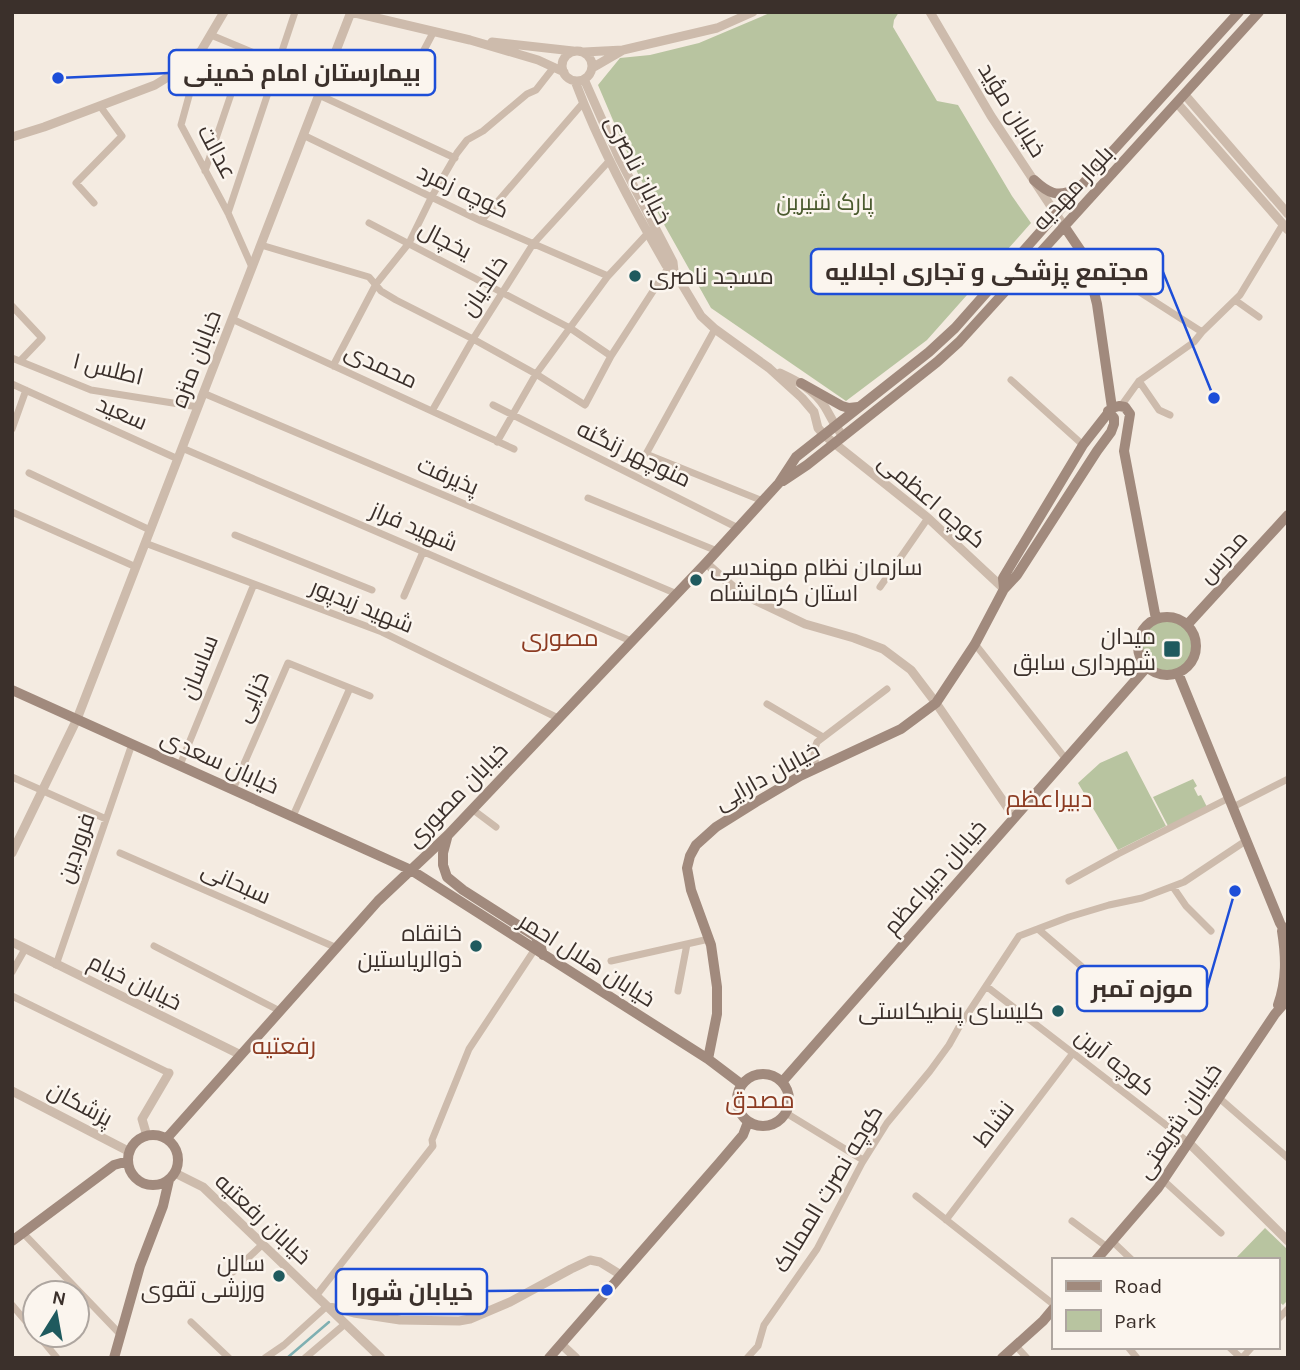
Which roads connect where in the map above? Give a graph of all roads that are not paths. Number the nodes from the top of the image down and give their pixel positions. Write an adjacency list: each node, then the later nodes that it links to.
1 (224, 12): 9 (street)
2 (295, 12): 15 (street)
3 (351, 12): 8 (street); 22 (street, خیابان منزه)
4 (753, 12): 12 (street)
5 (930, 12): 31 (street, خیابان مؤید)
6 (1239, 12): 32 (main road, بلوار مهدیه)
7 (1259, 12): 24 (main road, بلوار مهدیه)
8 (434, 31): 10 (street); 21 (street)
9 (211, 35): 11 (street); 13 (street)
10 (470, 40): 14 (street); 16 (street)
11 (246, 50): 15 (street); 30 (street)
12 (623, 50): 14 (street); 17 (street)
13 (201, 51): 25 (street); 30 (street, عدالت)
14 (578, 52): 17 (street); 18 (street)
15 (278, 64): 19 (street); 35 (street)
16 (554, 66): 18 (street); 28 (street)
17 (592, 68): 20 (street)
18 (564, 72): 20 (street)
19 (302, 74)
20 (580, 80): 23 (street, خیابان ناصری); 48 (street, خیابان ناصری)
21 (404, 88)
22 (319, 95): 26 (street, خیابان منزه); 28 (street)
23 (583, 103): 29 (street, خیابان ناصری); 38 (street)
24 (1185, 103): 36 (street); 40 (main road, بلوار مهدیه); 41 (street)
25 (100, 106): 27 (street); 34 (street)
26 (303, 135): 33 (street, کوچه زمرد); 45 (street, خیابان منزه)
27 (12, 137)
28 (455, 158): 33 (street)
29 (610, 160): 42 (street, خیابان ناصری); 44 (street, خالدیان)
30 (205, 171): 35 (street, عدالت)
31 (1034, 180): 32 (main road); 37 (street, خیابان مؤید)
32 (1080, 187): 37 (main road, بلوار مهدیه)
33 (431, 198): 38 (street, کوچه زمرد); 43 (street)
34 (94, 203)
35 (228, 213): 47 (street, عدالت)
36 (1288, 214)
37 (1056, 215): 40 (street, خیابان مؤید); 60 (main road, بلوار مهدیه)
38 (481, 221): 44 (street, کوچه زمرد)
39 (369, 223): 43 (street, یخچال)
40 (1067, 226): 46 (main road); 63 (main road, بلوار مهدیه)
41 (1285, 227): 52 (street)
42 (648, 233): 48 (street, خیابان ناصری); 49 (street)
43 (409, 243): 50 (street); 51 (street, یخچال)
44 (533, 244): 49 (street, کوچه زمرد); 51 (street, خالدیان)
45 (261, 245): 47 (street, خیابان منزه); 50 (street)
46 (1085, 257): 58 (street); 76 (main road)
47 (252, 267): 55 (street, خیابان منزه)
48 (672, 267): 57 (street, خیابان ناصری); 61 (street)
49 (608, 276): 56 (street)
50 (376, 284): 59 (street); 64 (street)
51 (502, 291): 56 (street, یخچال); 59 (street, خالدیان)
52 (1235, 300): 54 (street); 58 (street)
53 (12, 306): 62 (street)
54 (1259, 317)
55 (232, 319): 64 (street, محمدی); 72 (street, خیابان منزه)
56 (570, 328): 61 (street, یخچال); 66 (street)
57 (715, 330): 65 (street, خیابان ناصری); 93 (street)
58 (1202, 332): 68 (street)
59 (473, 339): 66 (street); 77 (street, خالدیان)
60 (929, 352): 63 (main road); 75 (main road, بلوار مهدیه)
61 (611, 356): 66 (street)
62 (16, 359): 74 (street, اطلس ۱)
63 (937, 362): 83 (main road, بلوار مهدیه)
64 (333, 366): 77 (street, محمدی)
65 (769, 368): 69 (street, خیابان ناصری); 82 (street, خیابان ناصری)
66 (536, 374): 78 (street)
67 (1011, 380): 84 (street)
68 (1139, 381): 76 (street); 79 (street)
69 (801, 383): 75 (main road); 80 (street, خیابان ناصری)
70 (12, 384): 71 (street, سعید)
71 (26, 390): 81 (street); 89 (street, سعید)
72 (203, 393): 74 (street, خیابان منزه); 109 (street, پذیرفت)
73 (493, 405): 78 (street, منوچهر زنگنه)
74 (198, 407): 87 (street, خیابان منزه)
75 (858, 407): 80 (main road, بلوار مهدیه)
76 (1114, 409): 84 (main road, خیابان دارایی); 86 (main road, خیابان دارایی); 111 (main road)
77 (432, 411): 85 (street, محمدی)
78 (512, 415): 85 (street); 97 (street, منوچهر زنگنه)
79 (1170, 415)
80 (834, 427): 82 (main road, خیابان مصوری); 83 (street, خیابان ناصری)
81 (12, 429)
82 (824, 435): 83 (street); 91 (main road, خیابان مصوری)
83 (838, 440): 91 (main road, خیابان مصوری); 96 (street, کوچه اعظمی)
84 (1086, 441): 86 (main road); 107 (main road, خیابان دارایی)
85 (497, 442): 88 (street, محمدی)
86 (1101, 446): 107 (main road, خیابان دارایی)
87 (182, 449): 89 (street, خیابان منزه); 102 (street, شهید فراز)
88 (513, 449)
89 (178, 459): 98 (street, خیابان منزه)
90 (29, 473): 98 (street)
91 (779, 483): 93 (main road, خیابان مصوری)
92 (588, 498): 101 (street)
93 (763, 501): 97 (main road, خیابان مصوری)
94 (12, 512): 104 (street)
95 (1288, 515): 112 (main road, مدرس)
96 (928, 518): 106 (street); 107 (street, کوچه اعظمی)
97 (738, 528): 101 (main road, خیابان مصوری)
98 (150, 530): 100 (street, خیابان منزه)
99 (235, 535): 108 (street)
100 (145, 543): 104 (street, خیابان منزه); 105 (street, شهید زیدپور)
101 (717, 551): 103 (main road, خیابان مصوری)
102 (423, 552): 110 (street); 113 (street, شهید فراز)
103 (706, 564): 109 (main road, خیابان مصوری); 121 (street)
104 (136, 567): 124 (street, خیابان منزه)
105 (254, 584): 123 (street, شهید زیدپور); 128 (street, ساسان)
106 (880, 587)
107 (1004, 589): 114 (main road, خیابان دارایی)
108 (372, 590)
109 (677, 594): 113 (main road, خیابان مصوری)
110 (404, 596)
111 (1156, 619): 112 (main road); 115 (main road)
112 (1187, 625): 116 (main road)
113 (631, 641): 123 (main road, خیابان مصوری)
114 (975, 644): 121 (main road, خیابان دارایی); 127 (street)
115 (1147, 667): 116 (main road); 127 (main road, خیابان دبیراعظم)
116 (1178, 673): 134 (main road)
117 (350, 688): 120 (street, خزایی); 132 (street, خزایی); 136 (street)
118 (887, 689): 125 (street)
119 (12, 690): 124 (main road, خیابان سعدی)
120 (370, 696)
121 (936, 703): 129 (main road, خیابان دارایی); 137 (street)
122 (767, 704): 125 (street)
123 (558, 718): 135 (main road, خیابان مصوری)
124 (77, 719): 126 (main road, خیابان سعدی); 133 (street, خیابان منزه)
125 (823, 737): 129 (street)
126 (132, 744): 128 (main road, خیابان سعدی); 138 (street, فروردین)
127 (1065, 758): 137 (main road, خیابان دبیراعظم)
128 (180, 765): 132 (main road, خیابان سعدی)
129 (818, 768): 151 (main road, خیابان دارایی)
130 (12, 777): 133 (street)
131 (1288, 779): 134 (street)
132 (233, 789): 136 (main road, خیابان سعدی)
133 (42, 790): 138 (street); 142 (street, خیابان منزه)
134 (1231, 803): 141 (main road); 145 (street)
135 (472, 810): 139 (street); 140 (main road, خیابان مصوری)
136 (293, 816): 144 (main road, خیابان سعدی)
137 (1014, 817): 172 (main road, خیابان دبیراعظم)
138 (106, 819): 159 (street, فروردین)
139 (496, 827)
140 (447, 835): 144 (main road, خیابان مصوری); 157 (main road)
141 (1247, 840): 146 (street, کوچه نصرت الممالک); 147 (main road)
142 (12, 853)
143 (120, 853): 155 (street, سبحانی)
144 (411, 870): 155 (main road, خیابان مصوری); 157 (main road, خیابان هلال احمر)
145 (1069, 881)
146 (1173, 887): 148 (street, کوچه نصرت الممالک); 149 (street)
147 (1280, 923): 150 (main road); 167 (main road)
148 (1038, 929): 160 (street); 162 (street, کوچه نصرت الممالک)
149 (1211, 932)
150 (1288, 937)
151 (709, 939): 153 (street); 170 (main road, خیابان دارایی)
152 (12, 942): 156 (street, خیابان خیام)
153 (687, 944): 158 (street); 163 (street)
154 (154, 946): 166 (street)
155 (337, 948): 166 (main road, خیابان مصوری)
156 (25, 949): 159 (street, خیابان خیام); 161 (street)
157 (539, 952): 170 (main road, خیابان هلال احمر); 199 (street)
158 (611, 961)
159 (56, 965): 169 (street, خیابان خیام)
160 (1081, 966)
161 (12, 972)
162 (986, 986): 168 (street, کوچه آرین); 183 (street, کوچه نصرت الممالک)
163 (678, 991)
164 (12, 996): 171 (street)
165 (1288, 999): 167 (main road, خیابان شریعتی)
166 (280, 1011): 169 (main road, خیابان مصوری)
167 (1275, 1014): 175 (main road, خیابان شریعتی)
168 (1073, 1053): 180 (street, کوچه آرین); 187 (street, نشاط)
169 (241, 1055): 179 (main road, خیابان مصوری)
170 (708, 1059): 173 (main road, خیابان هلال احمر)
171 (169, 1073): 178 (street)
172 (782, 1082): 173 (main road); 176 (main road)
173 (741, 1084): 177 (main road)
174 (12, 1091): 181 (street, پزشکان)
175 (1219, 1097): 180 (main road, خیابان شریعتی); 182 (street)
176 (786, 1113): 177 (main road); 183 (street)
177 (751, 1124): 198 (main road); 206 (main road)
178 (147, 1136): 179 (main road); 181 (main road)
179 (167, 1138): 184 (main road)
180 (1188, 1142): 185 (main road, خیابان شریعتی); 192 (street)
181 (129, 1156): 184 (main road); 189 (main road)
182 (1288, 1158)
183 (863, 1160): 216 (street, کوچه نصرت الممالک)
184 (172, 1177): 193 (street, خیابان رفعتیه); 205 (main road)
185 (1163, 1180): 190 (street); 194 (main road, خیابان شریعتی)
186 (916, 1196): 187 (street)
187 (946, 1220): 201 (street)
188 (1072, 1221): 194 (street)
189 (23, 1233): 191 (main road); 205 (street)
190 (1220, 1233)
191 (12, 1241)
192 (1288, 1241)
193 (263, 1244): 197 (street); 199 (street, خیابان رفعتیه)
194 (1109, 1244): 195 (main road, خیابان شریعتی); 196 (street)
195 (1098, 1258)
196 (1129, 1258)
197 (233, 1272)
198 (621, 1275): 200 (street); 206 (main road)
199 (316, 1296): 200 (street, خیابان رفعتیه)
200 (327, 1306): 204 (street, خیابان رفعتیه); 210 (street)
201 (1052, 1306)
202 (1052, 1309): 207 (main road)
203 (191, 1322): 209 (street)
204 (345, 1324): 211 (street); 212 (street, خیابان رفعتیه)
205 (120, 1334): 208 (main road)
206 (563, 1346): 213 (main road); 214 (main road); 215 (street)
207 (1016, 1346): 217 (main road); 218 (street)
208 (114, 1358)
209 (229, 1358)
210 (265, 1358)
211 (305, 1358)
212 (381, 1358)
213 (549, 1358)
214 (556, 1358)
215 (576, 1358)
216 (747, 1358)
217 (1002, 1358)
218 (1027, 1358)

